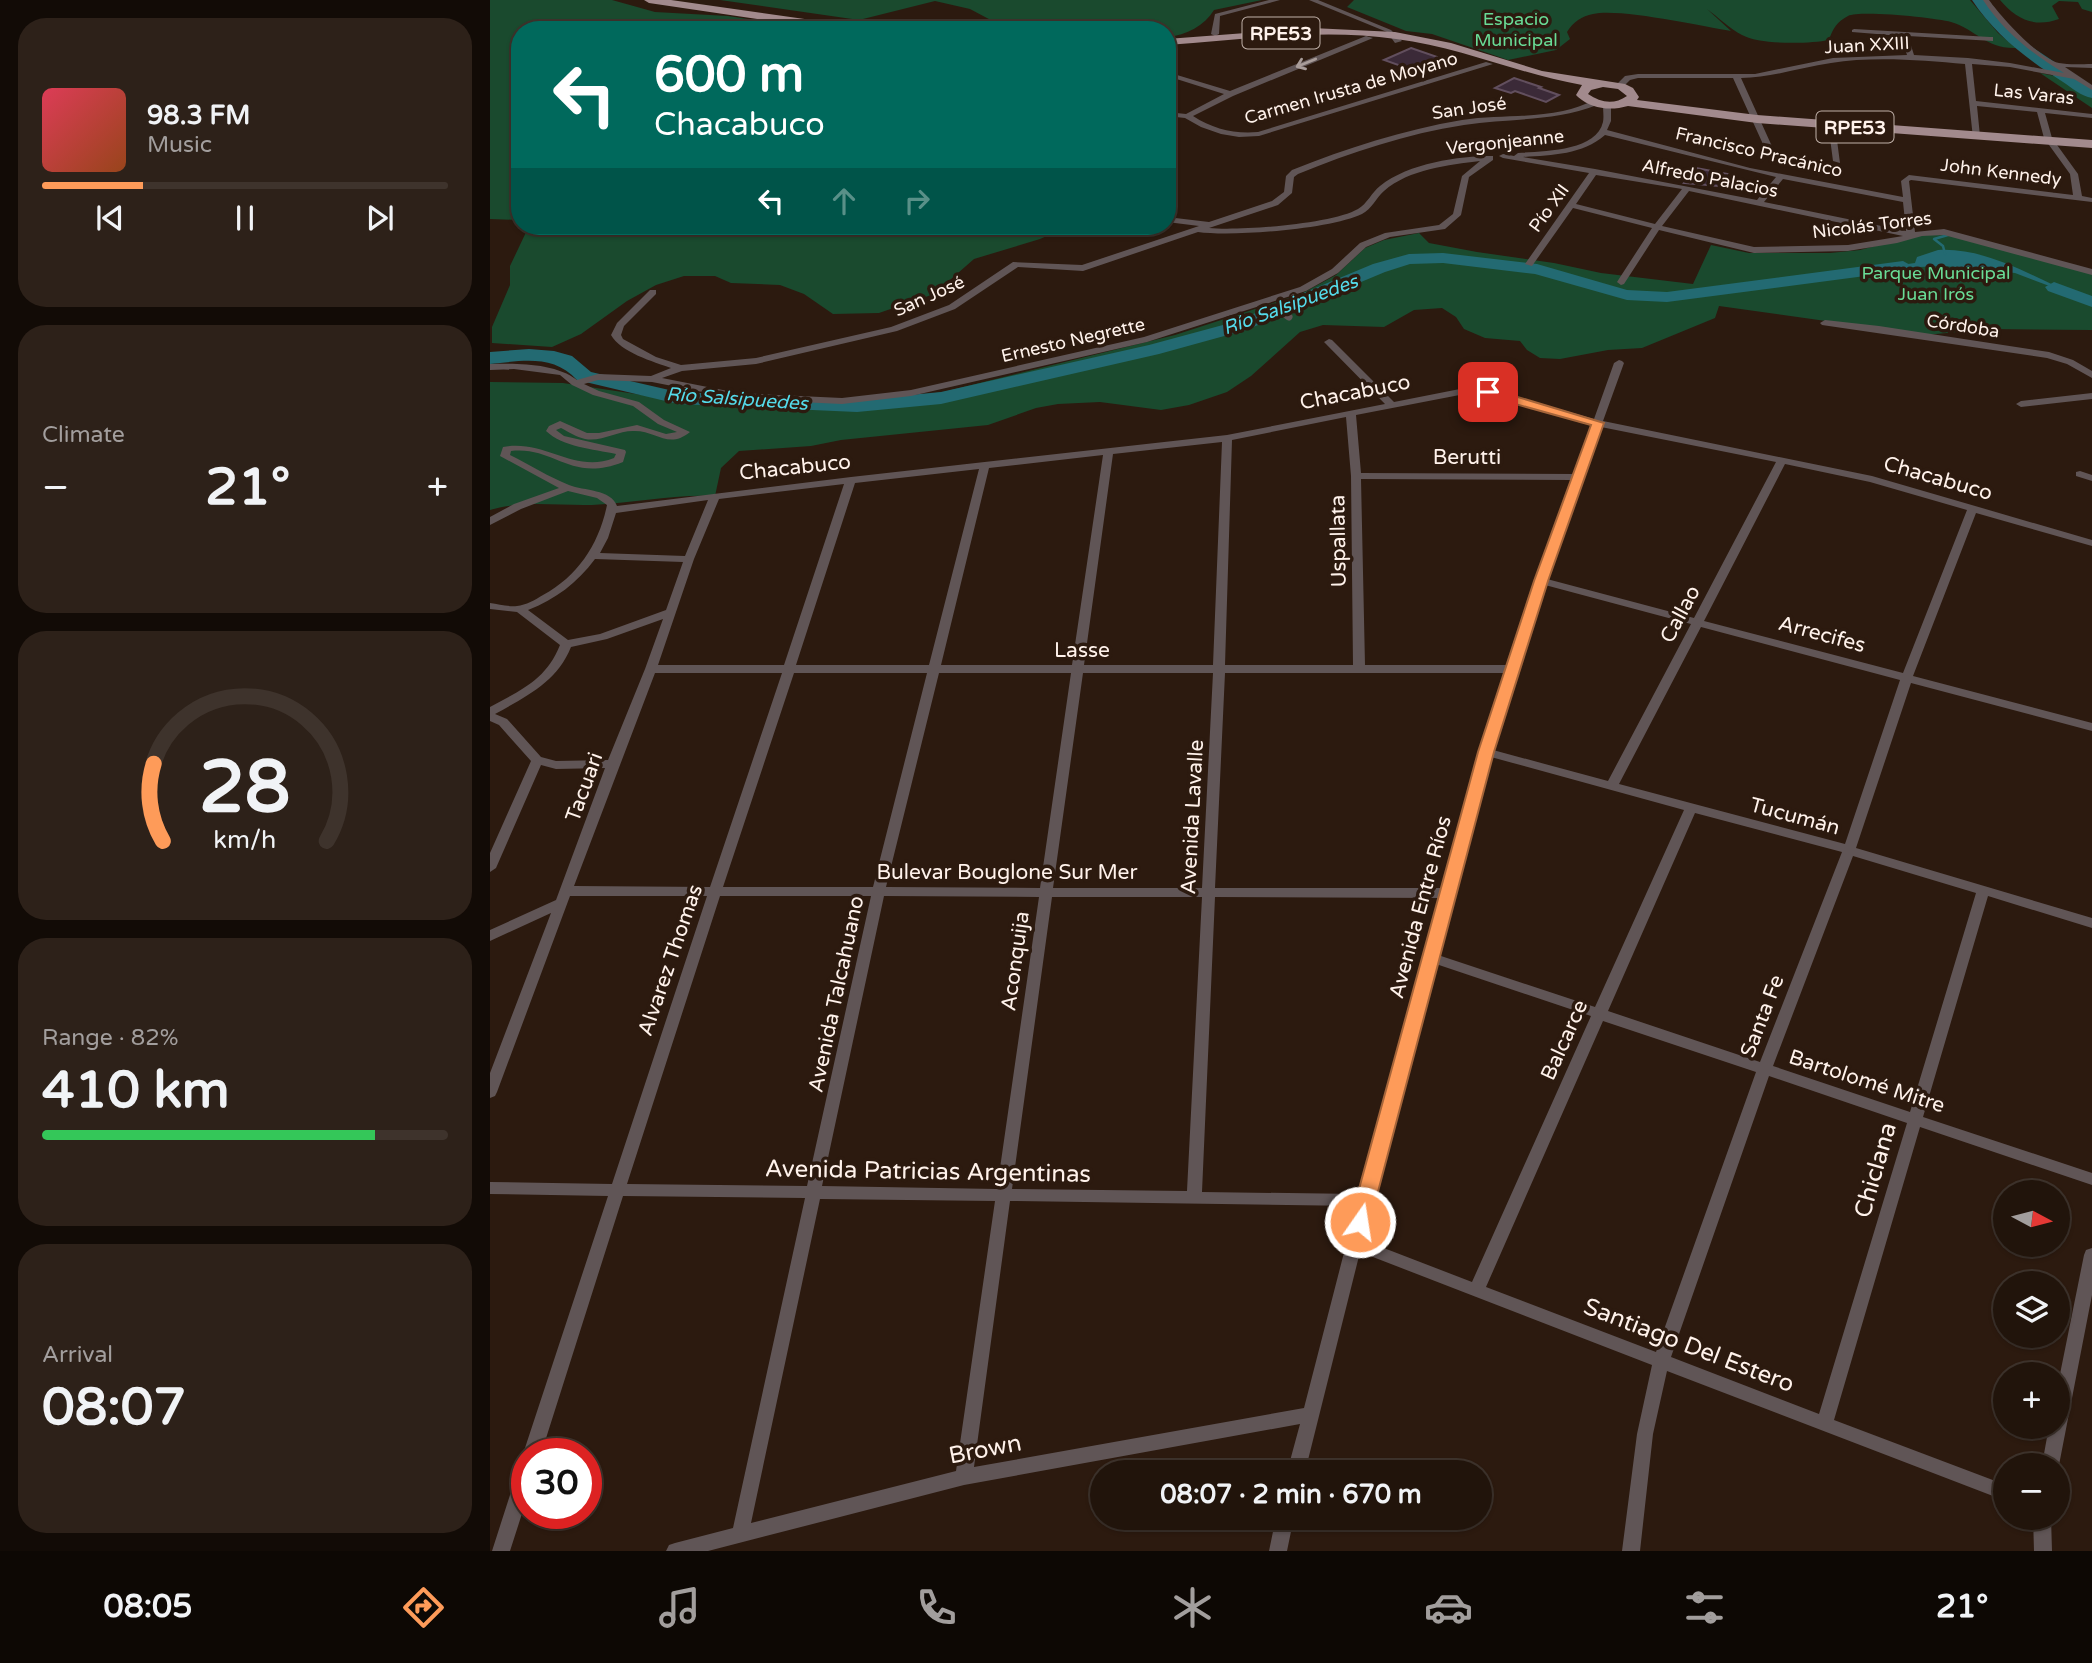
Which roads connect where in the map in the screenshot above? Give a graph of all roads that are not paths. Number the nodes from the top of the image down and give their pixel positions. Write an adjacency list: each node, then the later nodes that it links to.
1 (649, 0): 6 (main road)
2 (687, 0): 7 (main road)
3 (1278, 0): 9 (street)
4 (1312, 0): 12 (street)
5 (1986, 0): 19 (street)
6 (795, 21)
7 (830, 21)
8 (1854, 31): 10 (street)
9 (1215, 34)
10 (1904, 34): 13 (street); 16 (street)
11 (1369, 37): 12 (main road, RPE53); 15 (main road, RPE53); 27 (street, one-way to 27)
12 (1396, 38): 14 (main road, RPE53); 18 (main road, RPE53)
13 (1990, 39)
14 (1176, 43)
15 (1176, 43)
16 (1911, 57): 17 (street, Juan XXIII); 21 (street, Juan XXIII)
17 (1968, 60): 23 (street, Juan XXIII); 30 (street)
18 (1494, 64): 24 (main road, RPE53); 28 (main road, RPE53); 34 (street, Carmen Irusta de Moyano)
19 (2053, 65): 20 (street); 23 (street)
20 (2092, 66)
21 (1736, 76): 25 (street, Juan XXIII); 36 (street)
22 (1176, 77): 27 (street)
23 (2075, 78): 26 (street)
24 (1598, 85): 25 (main road, RPE53); 28 (main road)
25 (1619, 86): 29 (main road, RPE53)
26 (2092, 88)
27 (1230, 94): 34 (street)
28 (1581, 96): 31 (main road, RPE53)
29 (1628, 100): 31 (main road, RPE53); 36 (main road, RPE53); 37 (street)
30 (1972, 103): 32 (street, Las Varas); 40 (street)
31 (1600, 104): 37 (street); 56 (street, San José)
32 (2040, 110): 35 (street, Las Varas); 41 (street)
33 (1176, 114): 34 (street, Carmen Irusta de Moyano)
34 (1187, 115)
35 (2092, 116)
36 (1757, 118): 38 (main road, RPE53); 43 (street)
37 (1608, 119): 39 (street)
38 (1831, 125): 40 (main road, RPE53); 46 (street)
39 (1604, 132): 44 (street, Vergonjeanne); 48 (street, Francisco Pracánico)
40 (1976, 136): 41 (main road, RPE53)
41 (2051, 142): 42 (main road, RPE53); 50 (street)
42 (2092, 145)
43 (1771, 152)
44 (1503, 156): 45 (street, Vergonjeanne); 47 (street, Alfredo Palacios)
45 (1490, 158): 58 (street, Vergonjeanne); 72 (street, Ernesto Negrette)
46 (1837, 161)
47 (1595, 171): 49 (street, Alfredo Palacios); 54 (street, Pío XII)
48 (1781, 176): 51 (street, Francisco Pracánico); 53 (street)
49 (1687, 188): 53 (street, Alfredo Palacios); 57 (street)
50 (2078, 198): 51 (street, John Kennedy); 52 (street, John Kennedy)
51 (1907, 200): 59 (street)
52 (2092, 200)
53 (1759, 203): 59 (street, Alfredo Palacios)
54 (1572, 205): 57 (street, Nicolás Torres); 60 (street, Pío XII)
55 (1176, 220): 56 (street)
56 (1210, 225): 58 (street, San José)
57 (1656, 228): 59 (street, Nicolás Torres); 62 (street)
58 (1198, 230): 70 (street, San José)
59 (1911, 235): 61 (street, Nicolás Torres)
60 (1529, 264)
61 (2092, 272)
62 (1621, 282)
63 (653, 292): 70 (street)
64 (1276, 308): 65 (street)
65 (1289, 317)
66 (1825, 323): 71 (street, Córdoba)
67 (1329, 342): 76 (street)
68 (1619, 363): 78 (street, Avenida Entre Ríos)
69 (490, 367): 73 (street)
70 (680, 368): 72 (street, San José)
71 (2092, 375)
72 (652, 379): 73 (street, Ernesto Negrette)
73 (575, 383): 88 (street)
74 (2092, 396): 75 (street)
75 (2021, 404)
76 (1391, 405): 77 (street, Chacabuco); 78 (street, Chacabuco)
77 (1351, 413): 79 (street, Chacabuco); 84 (street, Uspallata)
78 (1598, 423): 81 (street, Chacabuco); 85 (street, Avenida Entre Ríos)
79 (1227, 438): 80 (street, Chacabuco); 108 (street, Avenida Lavalle)
80 (1108, 452): 82 (street, Chacabuco); 107 (street, Aconquija)
81 (1782, 460): 90 (street, Chacabuco); 101 (street, Callao)
82 (985, 465): 87 (street, Chacabuco); 106 (street, Avenida Talcahuano)
83 (2080, 474): 86 (street)
84 (1356, 476): 85 (street, Berutti); 109 (street, Uspallata)
85 (1578, 477): 97 (street, Avenida Entre Ríos)
86 (2092, 478)
87 (851, 480): 89 (street, Chacabuco); 105 (street, Alvarez Thomas)
88 (567, 488): 91 (street); 92 (street)
89 (716, 495): 91 (street, Chacabuco); 96 (street, Tacuari)
90 (1973, 507): 94 (street, Chacabuco); 110 (street, Santa Fe)
91 (611, 510): 95 (street)
92 (495, 511): 93 (street)
93 (490, 522)
94 (2092, 543)
95 (593, 556): 96 (street); 99 (street)
96 (689, 559): 100 (street, Tacuari)
97 (1541, 581): 101 (street, Arrecifes); 103 (street, Avenida Entre Ríos)
98 (490, 606): 99 (street)
99 (520, 609): 102 (street)
100 (671, 612): 102 (street); 104 (street, Tacuari)
101 (1698, 622): 110 (street, Arrecifes); 116 (street, Callao)
102 (566, 644): 111 (street)
103 (1513, 668): 109 (street, Lasse); 113 (street, Avenida Entre Ríos)
104 (651, 669): 105 (street, Lasse); 115 (street, Tacuari)
105 (790, 669): 106 (street, Lasse); 121 (street, Alvarez Thomas)
106 (933, 669): 107 (street, Lasse); 122 (street, Avenida Talcahuano)
107 (1076, 669): 108 (street, Lasse); 123 (street, Aconquija)
108 (1219, 669): 109 (street, Lasse); 124 (street, Avenida Lavalle)
109 (1359, 669)
110 (1907, 677): 112 (street, Arrecifes); 118 (street, Santa Fe)
111 (490, 714): 114 (street)
112 (2092, 727)
113 (1486, 752): 116 (street, Tucumán); 125 (street, Avenida Entre Ríos)
114 (537, 760): 115 (street); 119 (street)
115 (613, 764): 126 (street, Tacuari)
116 (1612, 786): 117 (street, Tucumán)
117 (1691, 808): 118 (street, Tucumán); 130 (street, Balcarce)
118 (1849, 850): 120 (street, Tucumán); 131 (street, Santa Fe)
119 (490, 868)
120 (1983, 890): 127 (street, Tucumán); 133 (street, Chiclana)
121 (717, 892): 122 (street, Bulevar Bouglone Sur Mer); 126 (street, Bulevar Bouglone Sur Mer); 136 (street, Alvarez Thomas)
122 (878, 892): 123 (street, Bulevar Bouglone Sur Mer); 137 (street, Avenida Talcahuano)
123 (1046, 892): 124 (street, Bulevar Bouglone Sur Mer); 138 (street, Aconquija)
124 (1207, 893): 125 (street, Bulevar Bouglone Sur Mer); 139 (street, Avenida Lavalle)
125 (1447, 893): 129 (street, Avenida Entre Ríos)
126 (564, 897): 128 (street); 132 (street, Tacuari)
127 (2092, 923)
128 (490, 936)
129 (1430, 957): 130 (street, Bartolomé Mitre); 140 (street, Avenida Entre Ríos)
130 (1599, 1014): 131 (street, Bartolomé Mitre); 143 (street, Balcarce)
131 (1765, 1070): 133 (street, Bartolomé Mitre); 144 (street, Santa Fe)
132 (490, 1092)
133 (1914, 1118): 134 (street, Bartolomé Mitre); 146 (street, Chiclana)
134 (2092, 1179)
135 (490, 1188): 136 (street, Avenida Patricias Argentinas)
136 (615, 1190): 137 (street, Avenida Patricias Argentinas); 147 (street, Alvarez Thomas)
137 (816, 1191): 138 (street, Avenida Patricias Argentinas); 155 (street, Avenida Talcahuano)
138 (1004, 1196): 139 (street, Avenida Patricias Argentinas); 150 (street, Aconquija)
139 (1194, 1198): 140 (street, Avenida Patricias Argentinas)
140 (1365, 1200): 141 (street, Avenida Entre Ríos)
141 (1355, 1244): 143 (street, Santiago Del Estero); 145 (street, Avenida Entre Ríos)
142 (2092, 1255): 148 (street)
143 (1476, 1289): 144 (street, Santiago Del Estero)
144 (1661, 1362): 146 (street, Santiago Del Estero); 159 (street, Santa Fe)
145 (1308, 1415): 149 (street, Avenida Entre Ríos); 150 (street, Brown)
146 (1825, 1422): 151 (street, Santiago Del Estero)
147 (537, 1438)
148 (2052, 1453)
149 (1299, 1460)
150 (964, 1477): 155 (street, Brown)
151 (1993, 1488)
152 (511, 1520): 156 (street)
153 (1282, 1530): 158 (street)
154 (2042, 1530): 160 (street)
155 (740, 1535): 157 (street, Brown)
156 (501, 1551)
157 (675, 1551)
158 (1278, 1551)
159 (1631, 1551)
160 (2043, 1551)

